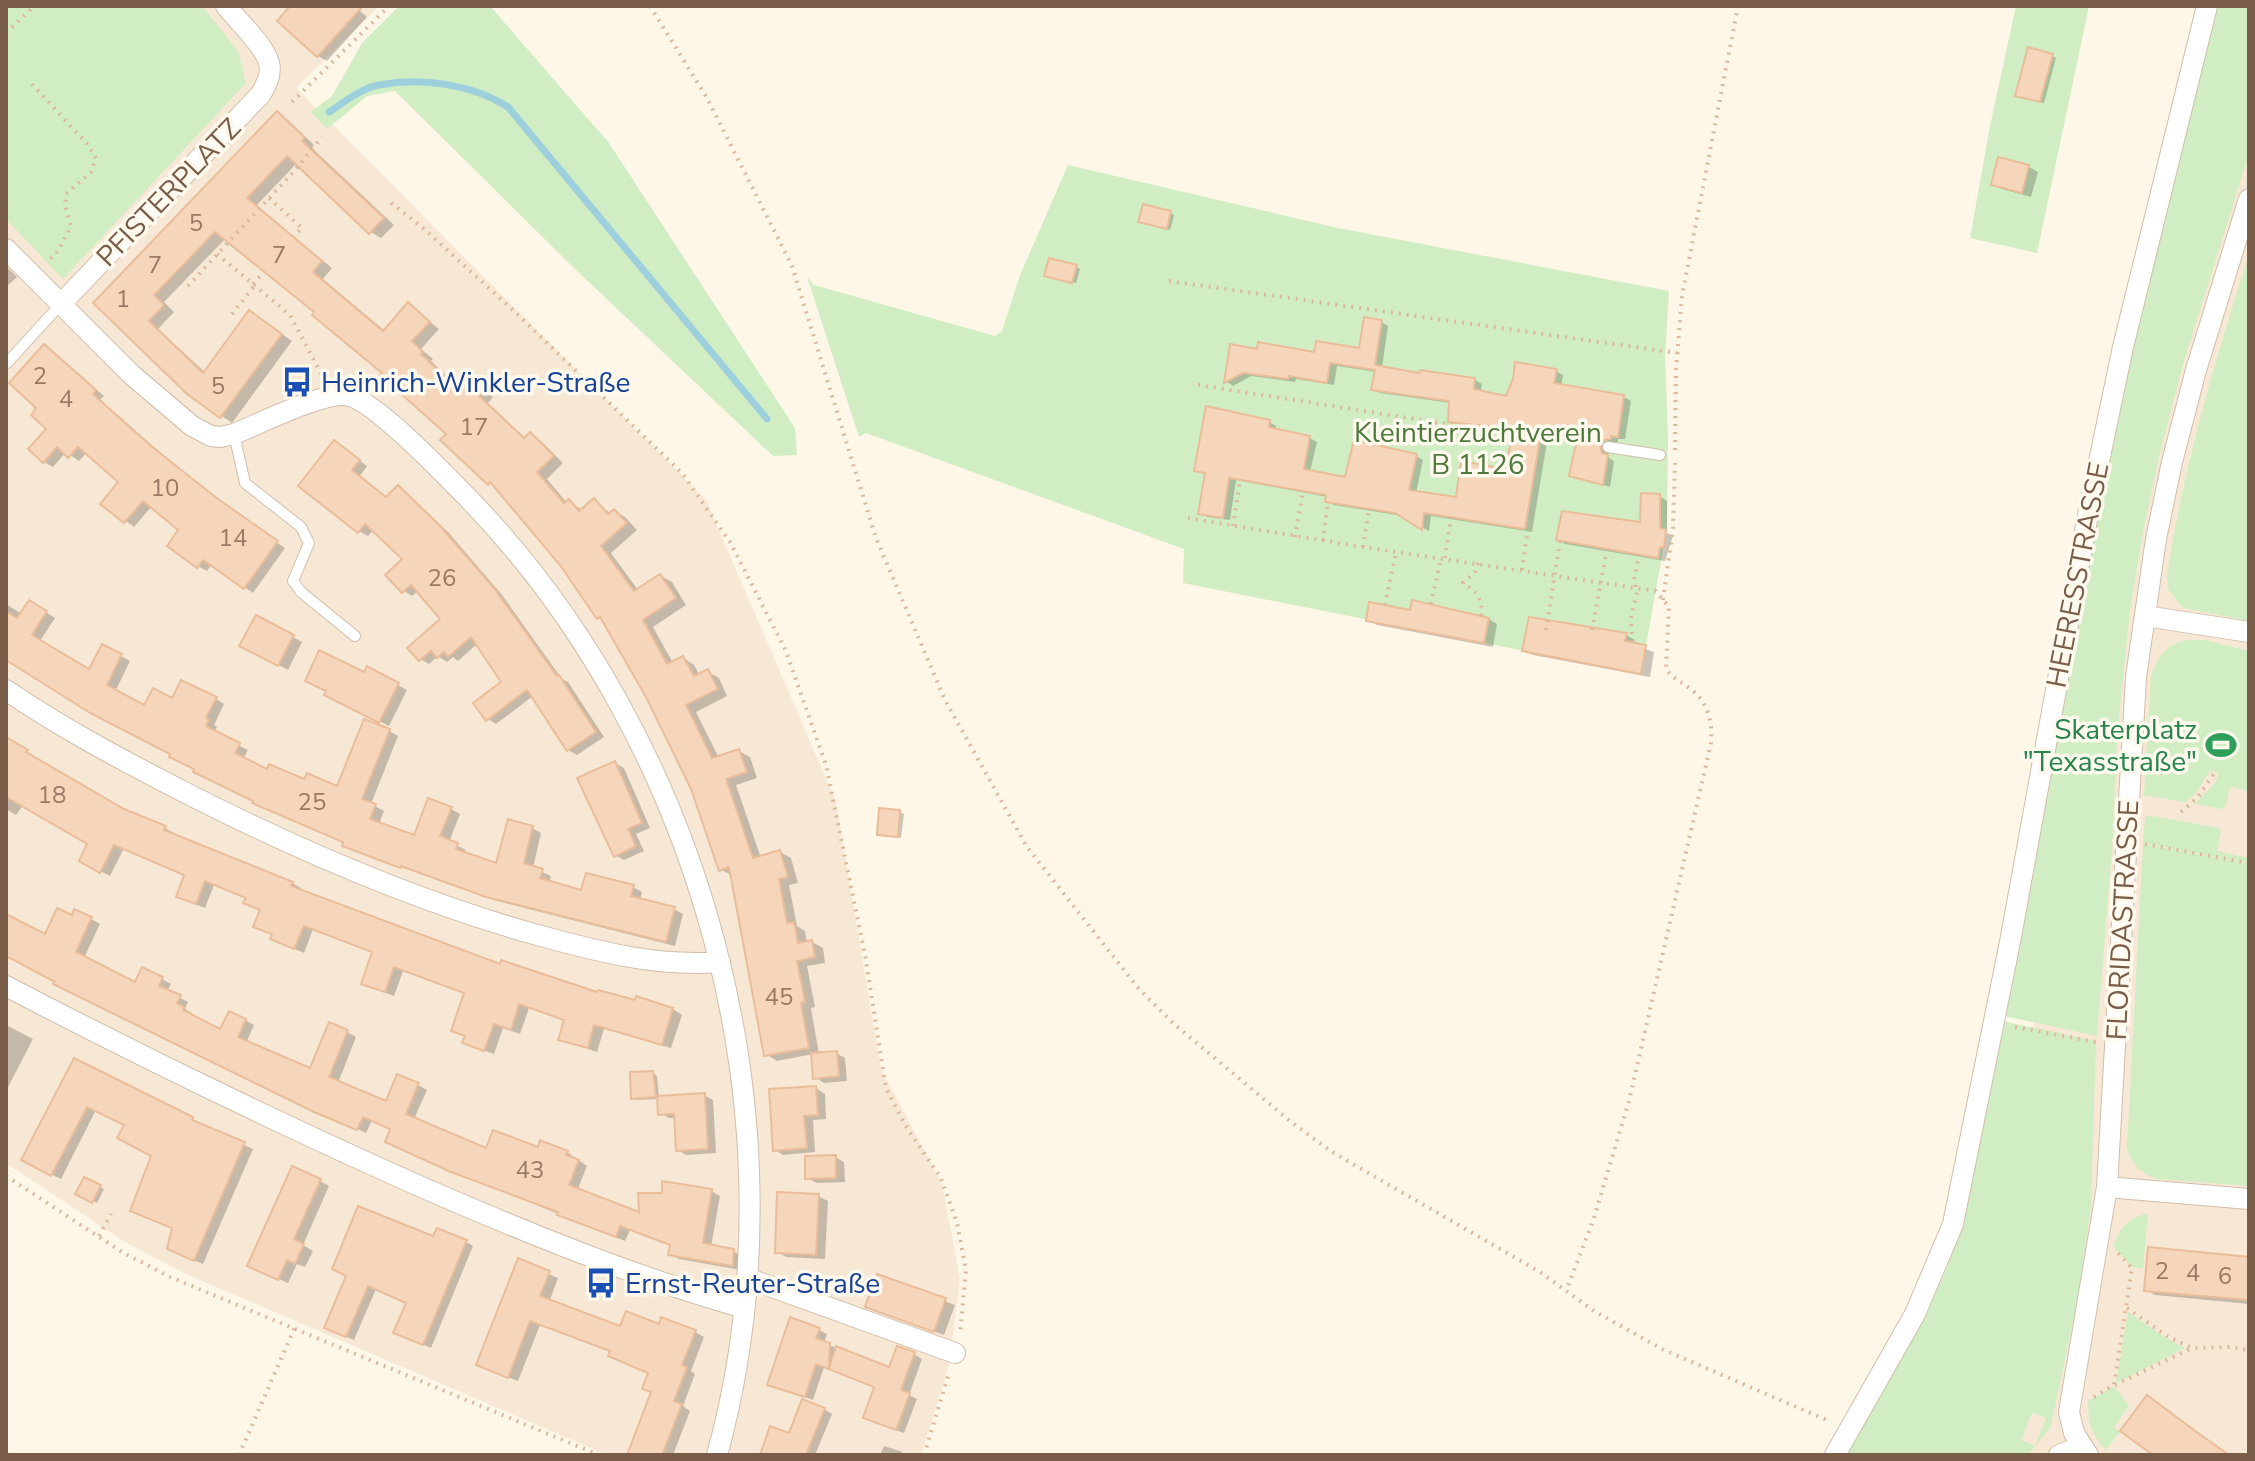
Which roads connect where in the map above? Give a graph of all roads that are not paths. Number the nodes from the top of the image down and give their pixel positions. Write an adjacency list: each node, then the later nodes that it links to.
1 (226, 6): 5 (street, PFISTERPLATZ)
2 (2207, 6): 23 (street, HEERESSTRASSE)
3 (2249, 199): 10 (street, FLORIDASTRASSE)
4 (6, 249): 5 (street)
5 (60, 305): 6 (lane); 7 (street)
6 (6, 364)
7 (234, 434): 12 (lane); 14 (street)
8 (1608, 447): 9 (lane)
9 (1660, 455)
10 (2145, 616): 11 (street); 16 (street, FLORIDASTRASSE)
11 (2249, 632)
12 (355, 636)
13 (6, 690): 14 (street)
14 (720, 962): 18 (street)
15 (6, 986): 19 (street)
16 (2107, 1187): 17 (street); 21 (street, FLORIDASTRASSE)
17 (2249, 1199)
18 (747, 1278): 19 (street); 20 (street)
19 (744, 1308): 22 (street)
20 (955, 1353)
21 (2084, 1451): 24 (street)
22 (717, 1455)
23 (1835, 1455)
24 (2059, 1455)

